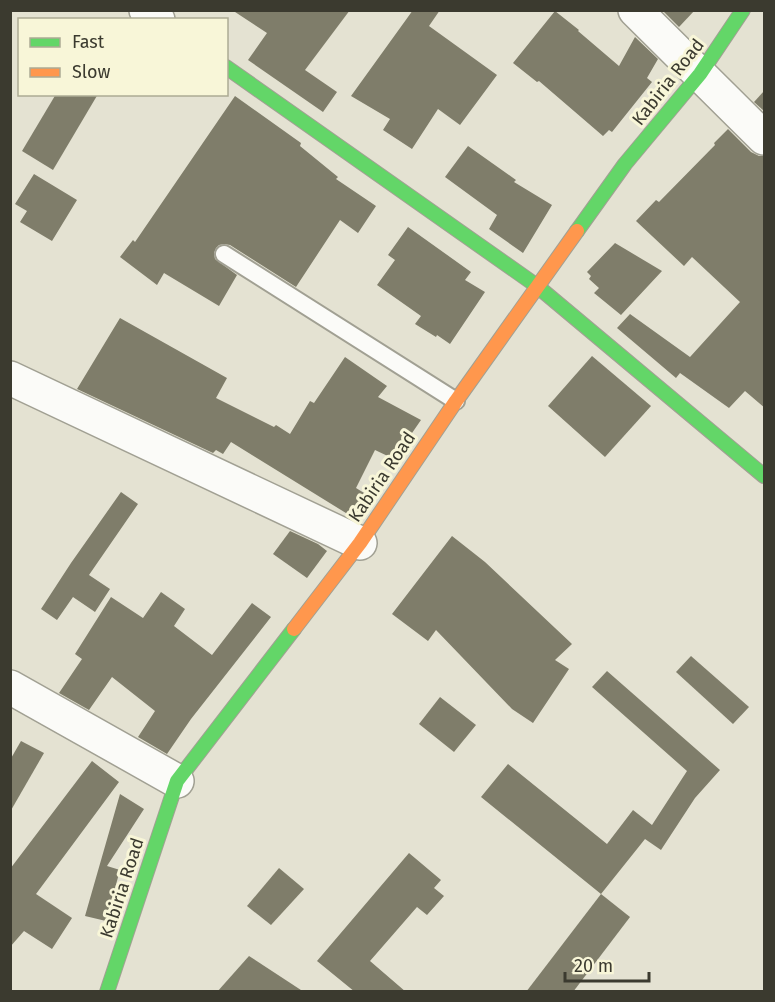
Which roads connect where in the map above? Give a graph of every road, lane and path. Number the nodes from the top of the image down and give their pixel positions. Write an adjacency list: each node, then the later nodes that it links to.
1 (635, 10): 4 (street)
2 (743, 10): 4 (main road, Kabiria Road)
3 (228, 68): 7 (main road)
4 (700, 74): 5 (street); 7 (main road, Kabiria Road)
5 (765, 138)
6 (224, 254): 9 (lane)
7 (537, 286): 9 (main road, Kabiria Road); 10 (main road)
8 (10, 378): 11 (street)
9 (456, 401): 11 (main road, Kabiria Road)
10 (765, 476)
11 (360, 543): 13 (main road, Kabiria Road)
12 (10, 687): 13 (street)
13 (177, 781): 14 (main road, Kabiria Road)
14 (107, 992)

